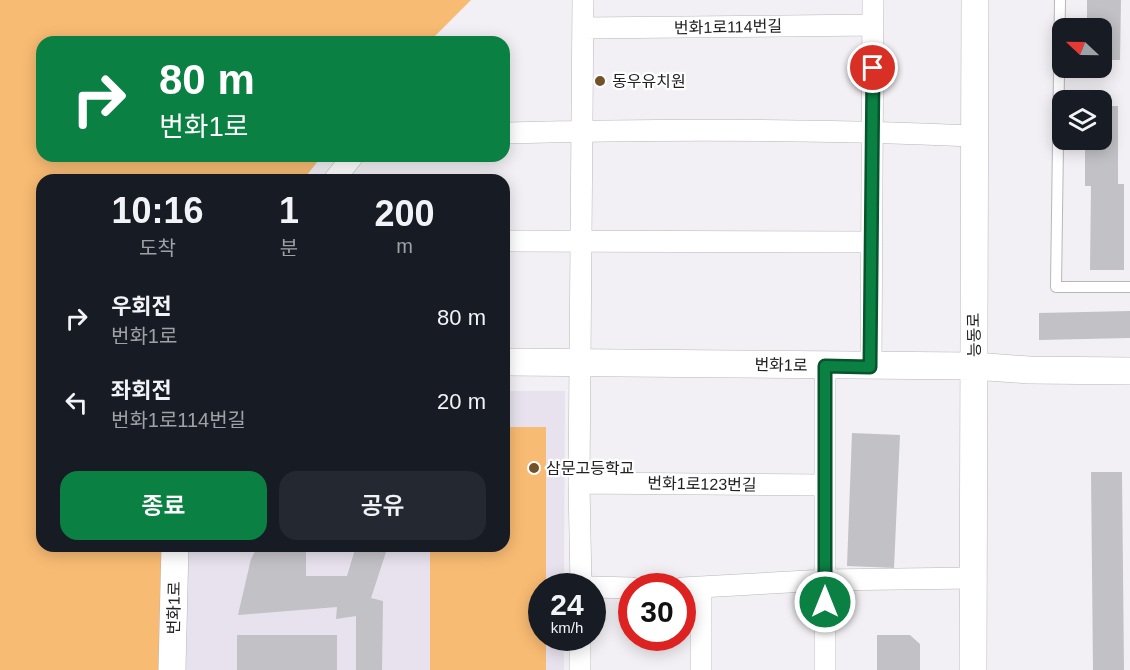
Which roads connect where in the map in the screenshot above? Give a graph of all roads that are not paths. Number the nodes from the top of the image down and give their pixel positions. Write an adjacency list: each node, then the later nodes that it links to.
1 (583, 0): 6 (street)
2 (873, 0): 5 (street)
3 (975, 0): 10 (street, 능동로)
4 (1060, 0): 16 (lane)
5 (873, 25): 6 (street, 번화1로114번길); 8 (street)
6 (583, 28): 7 (street)
7 (582, 131): 8 (street); 9 (street); 14 (street)
8 (873, 131): 10 (street); 15 (street)
9 (510, 133)
10 (974, 136): 20 (street, 능동로)
11 (348, 162): 12 (street)
12 (339, 174)
13 (510, 241): 14 (street)
14 (581, 242): 15 (street); 18 (street)
15 (872, 242): 21 (street)
16 (1130, 287)
17 (510, 362): 18 (street, 번화1로)
18 (580, 364): 19 (street, 번화1로); 23 (street)
19 (825, 366): 21 (street, 번화1로); 24 (street)
20 (974, 366): 21 (street, 번화1로); 22 (street, 번화1로); 27 (street, 능동로)
21 (870, 367)
22 (1130, 371)
23 (579, 483): 24 (street, 번화1로123번길); 26 (street)
24 (825, 485): 28 (street)
25 (175, 552): 32 (street, 번화1로)
26 (581, 573)
27 (973, 578): 28 (street); 36 (street, 능동로)
28 (825, 580): 29 (street); 35 (street)
29 (696, 588)
30 (696, 624): 34 (street)
31 (580, 651): 33 (street)
32 (172, 670)
33 (580, 670)
34 (701, 670)
35 (825, 670)
36 (973, 670)

